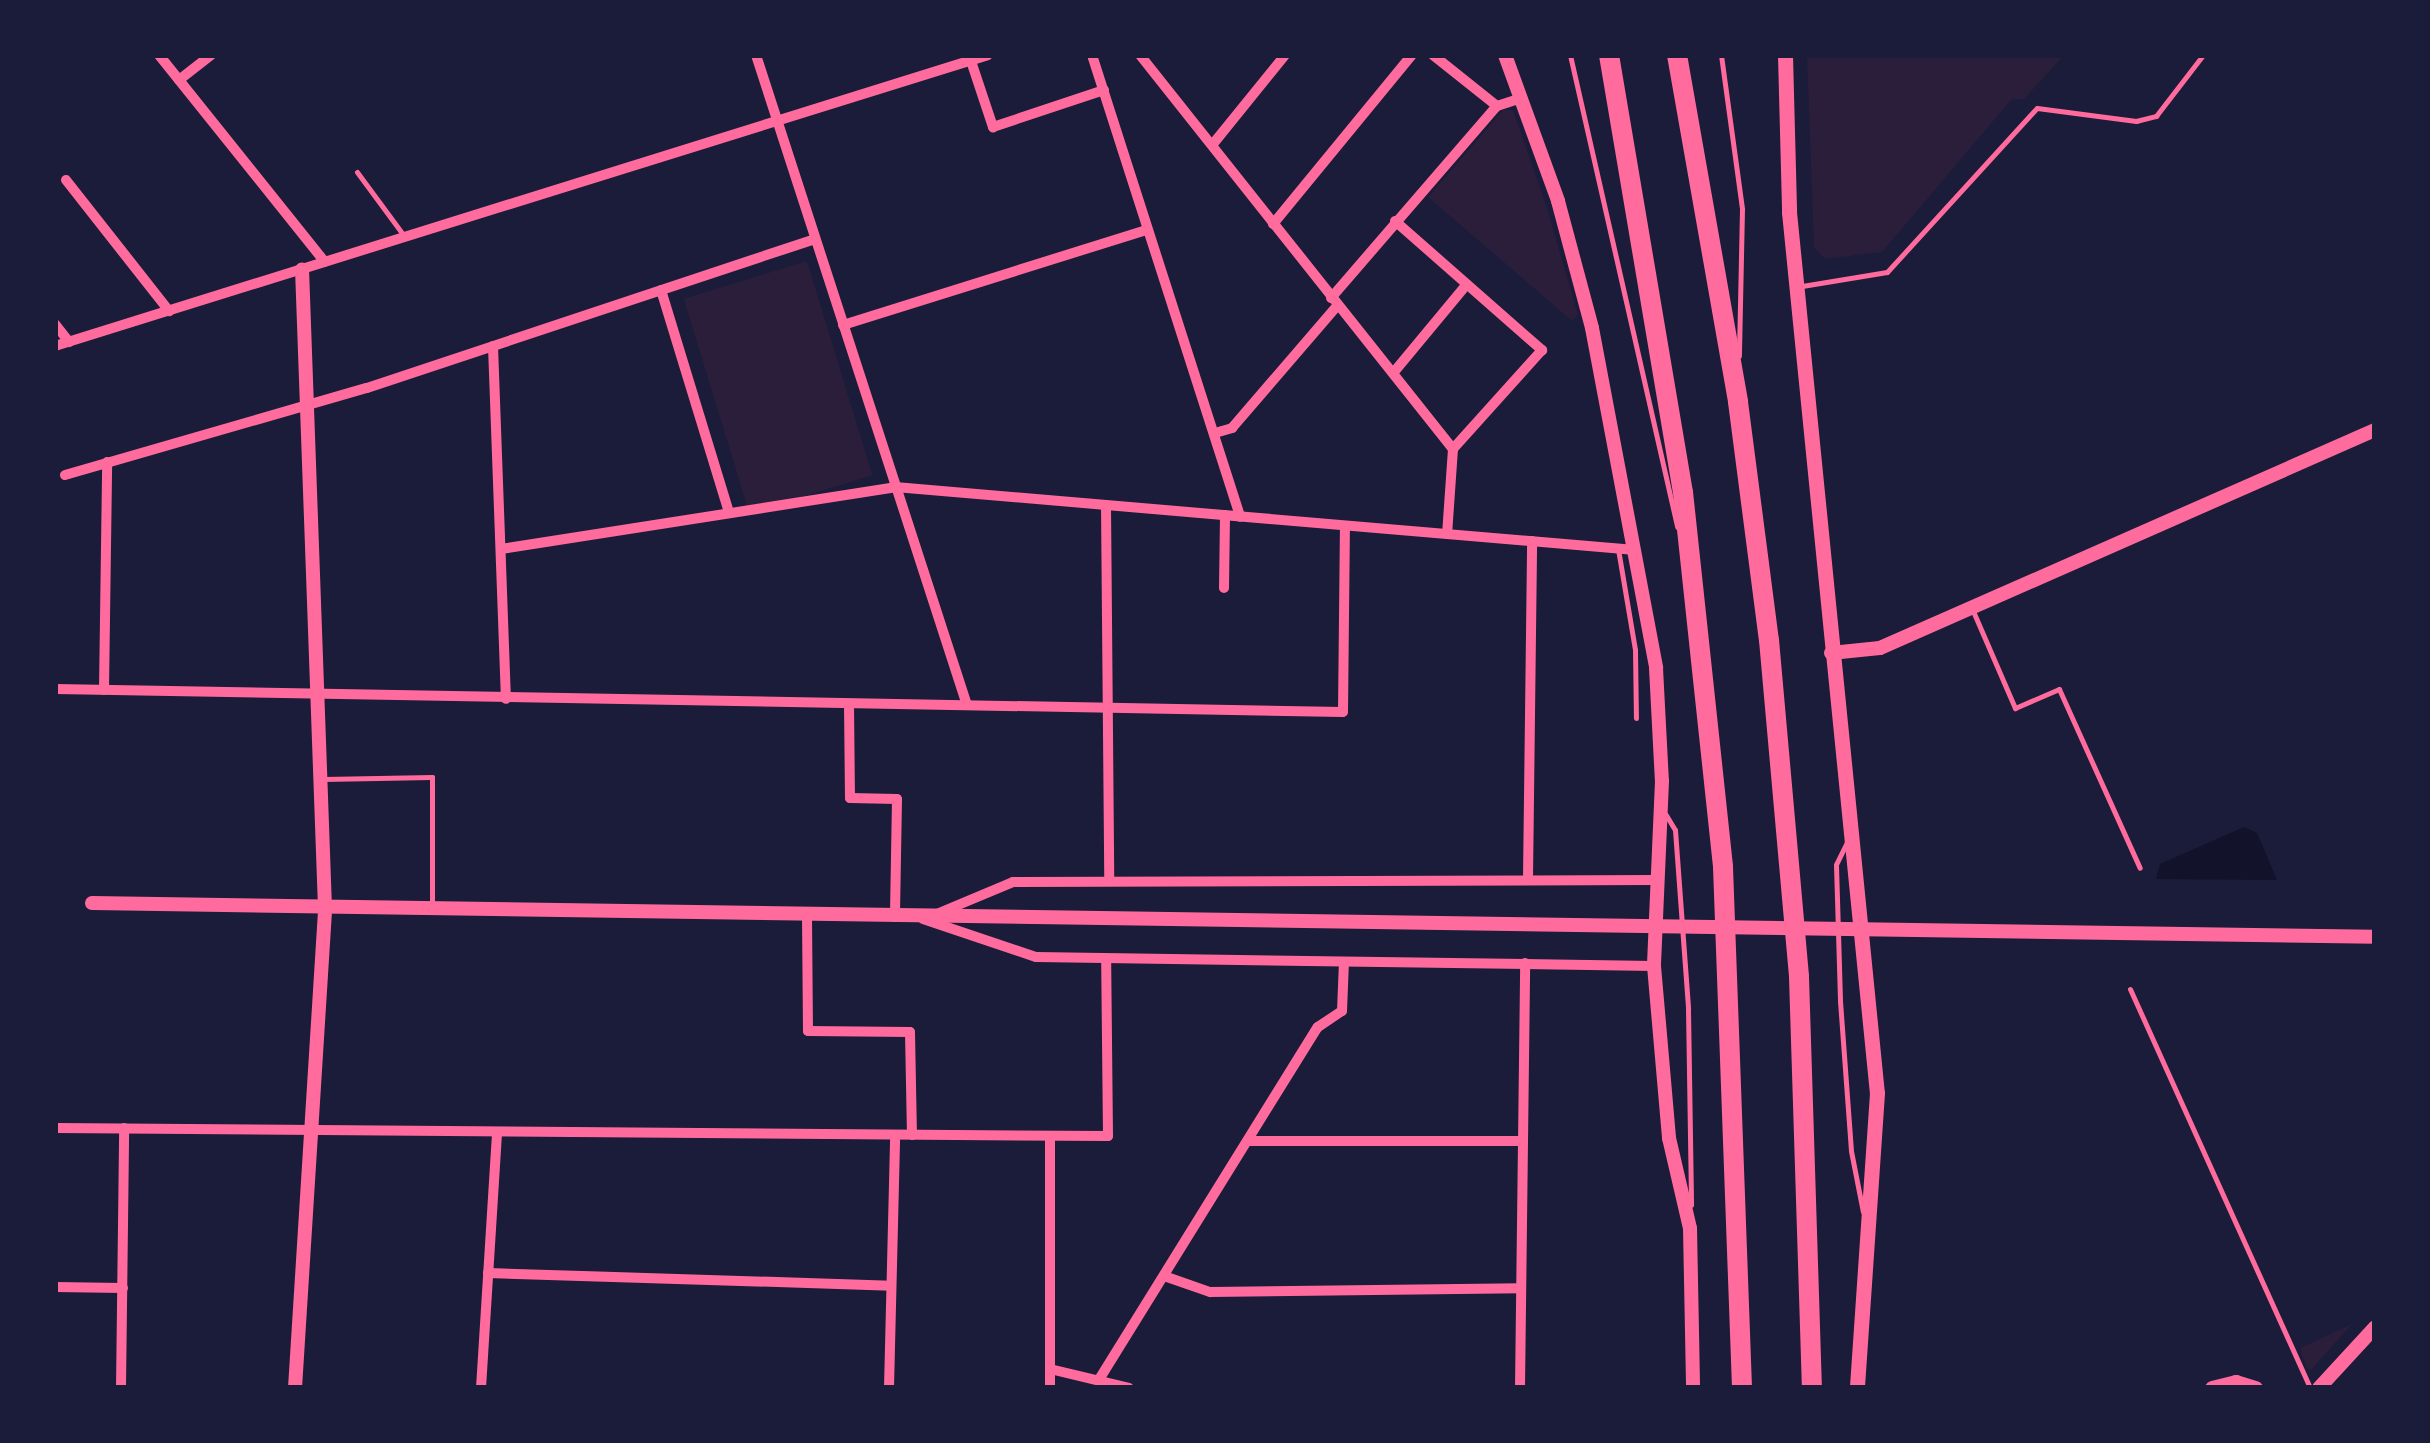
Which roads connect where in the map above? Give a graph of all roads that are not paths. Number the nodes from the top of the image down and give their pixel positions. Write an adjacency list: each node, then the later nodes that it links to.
1 (159, 55): 19 (street)
2 (211, 55): 19 (street)
3 (756, 55): 23 (street)
4 (988, 55): 17 (street)
5 (1092, 55): 20 (street)
6 (1156, 55): 18 (street)
7 (1284, 55): 24 (street)
8 (1412, 55): 28 (street)
9 (1434, 55): 22 (street)
10 (1570, 55): 64 (lane)
11 (1609, 55): 64 (highway)
12 (1678, 55): 45 (highway)
13 (1722, 55): 45 (lane)
14 (1785, 55): 35 (main road)
15 (2203, 55): 35 (lane)
16 (1507, 57): 21 (street)
17 (971, 60): 20 (street); 23 (street)
18 (1144, 60): 24 (street)
19 (180, 80): 32 (street)
20 (1104, 90): 29 (street)
21 (1520, 98): 22 (street); 62 (street)
22 (1497, 106): 27 (street)
23 (777, 120): 30 (street); 31 (street)
24 (1213, 144): 28 (street)
25 (358, 172): 30 (lane)
26 (66, 180): 38 (street)
27 (1395, 221): 34 (street); 37 (street)
28 (1273, 224): 37 (street)
29 (1147, 230): 40 (street); 48 (street)
30 (405, 237): 32 (street)
31 (813, 240): 36 (street); 40 (street)
32 (324, 262): 33 (street)
33 (302, 269): 38 (street); 46 (street)
34 (1466, 284): 44 (street); 49 (street)
35 (1798, 286): 66 (main road)
36 (661, 290): 43 (street); 54 (street)
37 (1334, 302): 44 (street); 48 (street)
38 (169, 311): 41 (street)
39 (55, 324): 41 (street)
40 (843, 325): 52 (street)
41 (69, 342): 42 (street)
42 (55, 346)
43 (493, 346): 46 (street); 60 (street)
44 (1394, 372): 49 (street)
45 (1738, 402): 123 (highway)
46 (308, 406): 50 (street); 69 (street)
47 (2375, 430): 65 (street)
48 (1215, 433): 56 (street)
49 (1453, 450): 58 (street)
50 (107, 462): 51 (street); 68 (street)
51 (64, 475)
52 (894, 487): 53 (street); 54 (street); 72 (street)
53 (1106, 505): 55 (street); 73 (street)
54 (729, 513): 60 (street)
55 (1225, 515): 56 (street); 63 (street)
56 (1240, 517): 57 (street)
57 (1345, 527): 58 (street); 73 (street)
58 (1447, 534): 59 (street)
59 (1532, 541): 61 (street); 79 (street)
60 (501, 549): 70 (street)
61 (1618, 549): 62 (street); 74 (lane)
62 (1635, 550): 76 (street)
63 (1224, 588)
64 (1695, 598): 122 (highway)
65 (1972, 608): 66 (street); 78 (lane)
66 (1831, 652): 77 (main road)
67 (55, 689): 68 (street)
68 (104, 690): 69 (street)
69 (319, 697): 70 (street); 75 (street)
70 (506, 699): 71 (street)
71 (850, 704): 72 (street); 86 (street)
72 (967, 705): 73 (street)
73 (1110, 712): 80 (street)
74 (1636, 718)
75 (323, 779): 83 (street); 84 (lane)
76 (1660, 805): 81 (street); 104 (lane)
77 (1854, 834): 103 (main road); 103 (lane)
78 (2140, 868)
79 (1528, 879): 80 (street); 81 (street)
80 (1109, 880): 87 (street)
81 (1657, 880): 92 (street)
82 (92, 903): 83 (street)
83 (325, 908): 84 (street); 96 (street)
84 (432, 908): 85 (street)
85 (807, 916): 86 (street); 99 (street)
86 (894, 918): 87 (street)
87 (923, 919): 88 (street); 89 (street)
88 (2375, 936)
89 (1106, 959): 90 (street); 100 (street)
90 (1344, 962): 91 (street); 101 (street)
91 (1526, 964): 92 (street); 102 (street)
92 (1654, 966): 104 (street)
93 (2130, 989): 127 (lane)
94 (55, 1128): 95 (street)
95 (124, 1128): 96 (street); 109 (street)
96 (314, 1132): 97 (street); 115 (street)
97 (497, 1132): 98 (street); 105 (street)
98 (895, 1135): 99 (street); 107 (street)
99 (912, 1135): 100 (street)
100 (1050, 1136): 112 (street)
101 (1248, 1141): 102 (street); 106 (street)
102 (1523, 1141): 110 (street)
103 (1865, 1225): 124 (main road)
104 (1690, 1228): 121 (street)
105 (488, 1273): 107 (street); 116 (street)
106 (1164, 1276): 110 (street); 113 (street)
107 (891, 1286): 117 (street)
108 (55, 1287): 109 (street)
109 (124, 1288): 114 (street)
110 (1521, 1288): 120 (street)
111 (2375, 1327): 128 (street)
112 (1050, 1369): 113 (street); 118 (street)
113 (1100, 1378): 119 (street)
114 (121, 1388)
115 (295, 1388)
116 (481, 1388)
117 (889, 1388)
118 (1050, 1388)
119 (1129, 1388)
120 (1520, 1388)
121 (1693, 1388)
122 (1742, 1388)
123 (1812, 1388)
124 (1857, 1388)
125 (2212, 1388): 126 (street)
126 (2256, 1388)
127 (2310, 1388)
128 (2320, 1388)

